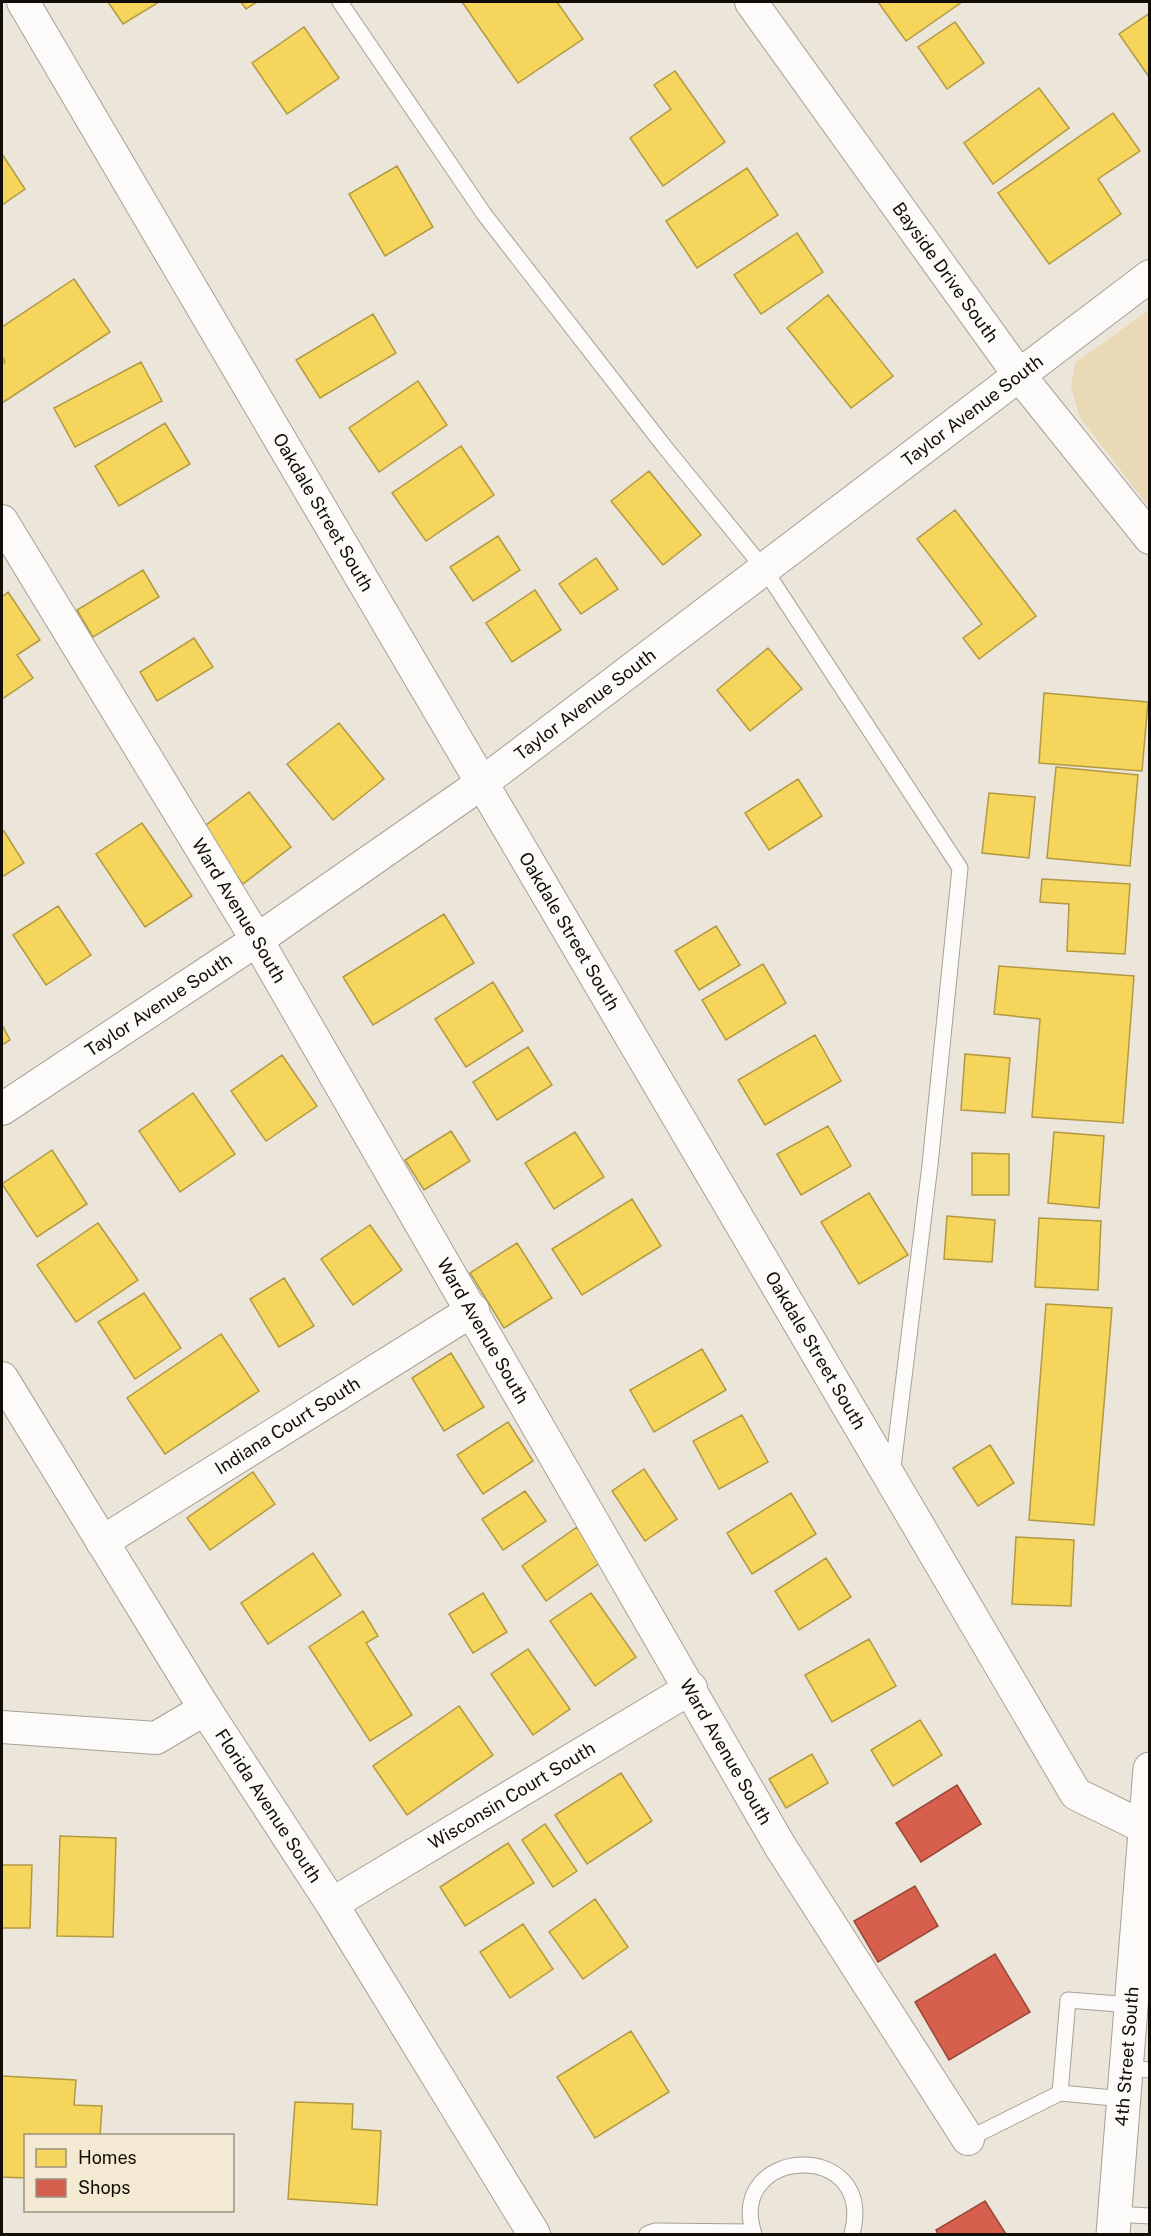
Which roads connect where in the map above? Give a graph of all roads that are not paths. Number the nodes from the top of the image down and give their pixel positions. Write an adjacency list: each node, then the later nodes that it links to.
1 (23, 2): 9 (street, Oakdale Street South)
2 (340, 2): 8 (lane)
3 (751, 2): 5 (street, Bayside Drive South)
4 (1149, 276): 5 (street, Taylor Avenue South)
5 (1019, 375): 7 (street, Bayside Drive South); 8 (street, Taylor Avenue South)
6 (2, 521): 10 (street, Ward Avenue South)
7 (1149, 538)
8 (765, 570): 9 (street, Taylor Avenue South); 14 (lane)
9 (482, 783): 10 (street, Taylor Avenue South); 14 (street, Oakdale Street South)
10 (257, 940): 11 (street, Taylor Avenue South); 12 (street, Ward Avenue South)
11 (2, 1109)
12 (473, 1310): 15 (street, Indiana Court South); 16 (street, Ward Avenue South)
13 (2, 1378): 15 (street, Florida Avenue South)
14 (891, 1479): 20 (street, Oakdale Street South)
15 (102, 1542): 17 (street, Florida Avenue South)
16 (691, 1688): 21 (street, Wisconsin Court South); 25 (street, Ward Avenue South)
17 (205, 1709): 18 (street); 21 (street, Florida Avenue South)
18 (2, 1727)
19 (1149, 1769): 20 (street, 4th Street South)
20 (1147, 1830): 22 (street, 4th Street South)
21 (332, 1904): 29 (street, Florida Avenue South)
22 (1131, 2005): 23 (street, 4th Street South); 24 (lane)
23 (1133, 2079): 24 (lane); 27 (street, 4th Street South)
24 (1060, 2093): 25 (lane)
25 (968, 2139)
26 (1149, 2216): 27 (lane)
27 (1114, 2224)
28 (754, 2233): 30 (lane); 31 (lane)
29 (534, 2235)
30 (647, 2235)
31 (852, 2235)

